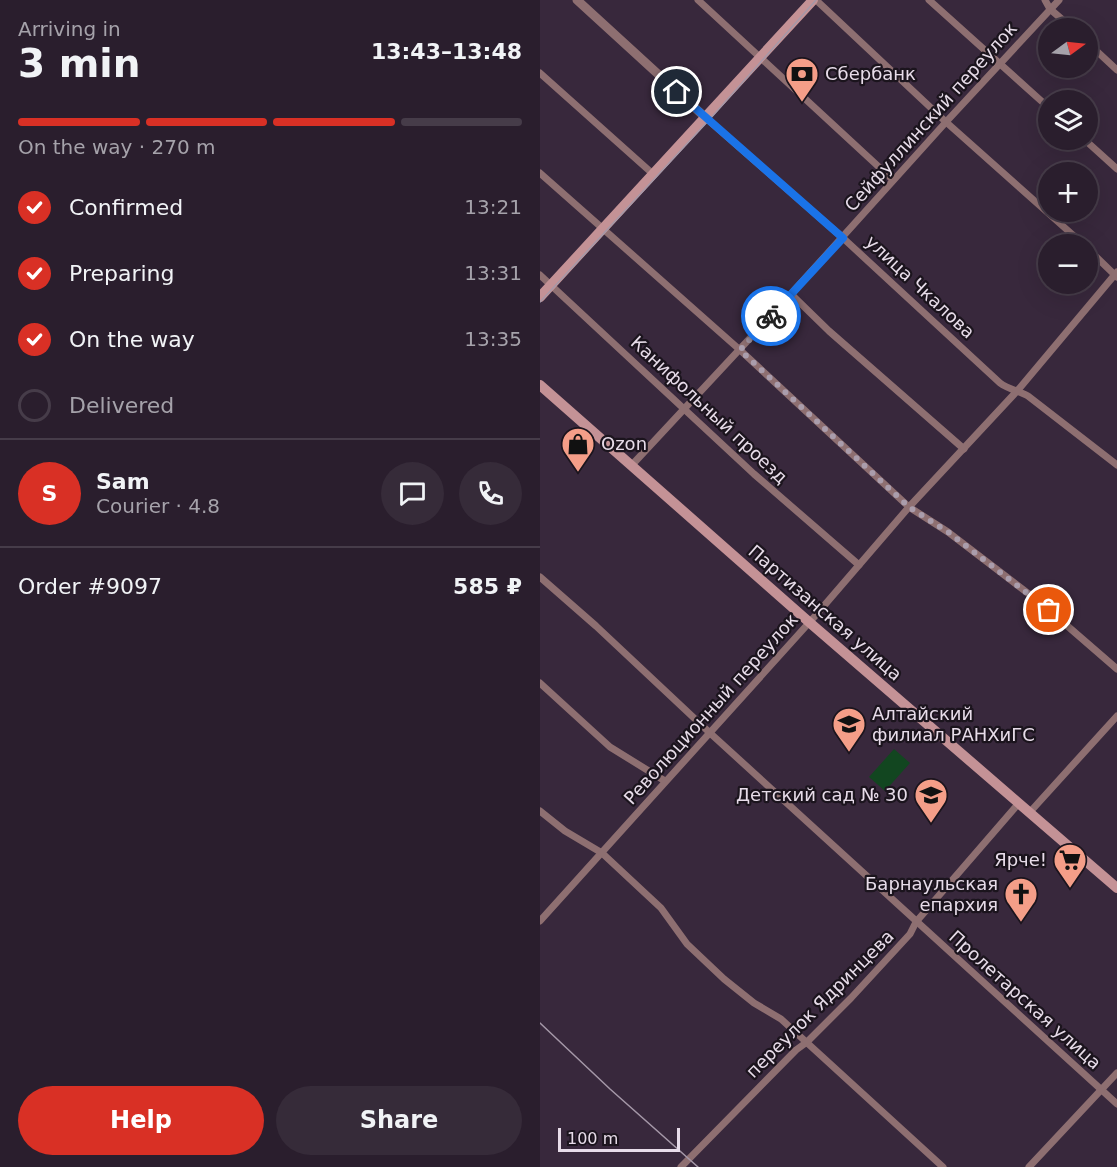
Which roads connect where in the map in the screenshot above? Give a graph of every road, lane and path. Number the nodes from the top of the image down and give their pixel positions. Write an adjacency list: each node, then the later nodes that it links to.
1 (577, 0): 15 (street, улица Чкалова)
2 (698, 0): 10 (street)
3 (815, 0): 10 (main road); 16 (street)
4 (929, 0): 11 (street)
5 (1045, 0): 7 (street)
6 (1059, 0): 7 (street, Сейфуллинский переулок)
7 (1050, 9): 8 (street); 11 (street, Сейфуллинский переулок)
8 (1060, 18)
9 (1098, 52): 12 (street)
10 (760, 57): 15 (main road); 21 (street)
11 (999, 63): 14 (street); 16 (street, Сейфуллинский переулок)
12 (1117, 70)
13 (540, 73): 20 (street)
14 (1038, 98)
15 (706, 118): 20 (main road); 24 (street, улица Чкалова)
16 (946, 122): 21 (street, Сейфуллинский переулок); 23 (street)
17 (1096, 150): 18 (street)
18 (1117, 169)
19 (540, 173): 22 (street)
20 (653, 174): 22 (main road)
21 (893, 180): 24 (street, Сейфуллинский переулок)
22 (603, 228): 28 (main road); 31 (street)
23 (1072, 234)
24 (843, 238): 29 (street, Сейфуллинский переулок); 33 (street, улица Чкалова)
25 (1098, 258): 27 (street)
26 (540, 275): 28 (street, Канифольный проезд)
27 (1116, 275): 33 (street, Революционный переулок)
28 (552, 285): 30 (main road); 34 (street, Канифольный проезд)
29 (791, 294): 31 (street, Сейфуллинский переулок); 35 (street)
30 (540, 297)
31 (740, 350): 34 (street, Сейфуллинский переулок); 38 (street)
32 (540, 385): 37 (main road, Партизанская улица)
33 (1018, 390): 35 (street, Революционный переулок); 36 (street, улица Чкалова)
34 (685, 409): 37 (street, Сейфуллинский переулок); 39 (street, Канифольный проезд)
35 (964, 449): 38 (street, Революционный переулок)
36 (1117, 465)
37 (631, 466): 41 (main road, Партизанская улица)
38 (909, 507): 39 (street, Революционный переулок); 42 (street)
39 (859, 565): 41 (street, Революционный переулок)
40 (540, 577): 45 (street, Пролетарская улица)
41 (809, 622): 45 (street, Революционный переулок); 47 (main road, Партизанская улица)
42 (1117, 669)
43 (540, 683): 46 (street)
44 (1117, 716): 49 (street)
45 (710, 732): 46 (street, Революционный переулок); 53 (street, Пролетарская улица)
46 (665, 782): 50 (street, Революционный переулок)
47 (1019, 803): 49 (main road, Партизанская улица); 53 (street, переулок Ядринцева)
48 (540, 811): 50 (street)
49 (1030, 812): 51 (main road, Партизанская улица)
50 (602, 853): 52 (street, Революционный переулок); 54 (street)
51 (1117, 888)
52 (540, 921)
53 (916, 922): 54 (street, переулок Ядринцева); 56 (street, Пролетарская улица)
54 (807, 1042): 58 (street, переулок Ядринцева); 59 (street)
55 (1117, 1073): 56 (street)
56 (1102, 1090): 57 (street, Пролетарская улица); 60 (street)
57 (1117, 1104)
58 (681, 1167)
59 (944, 1167)
60 (1029, 1167)

